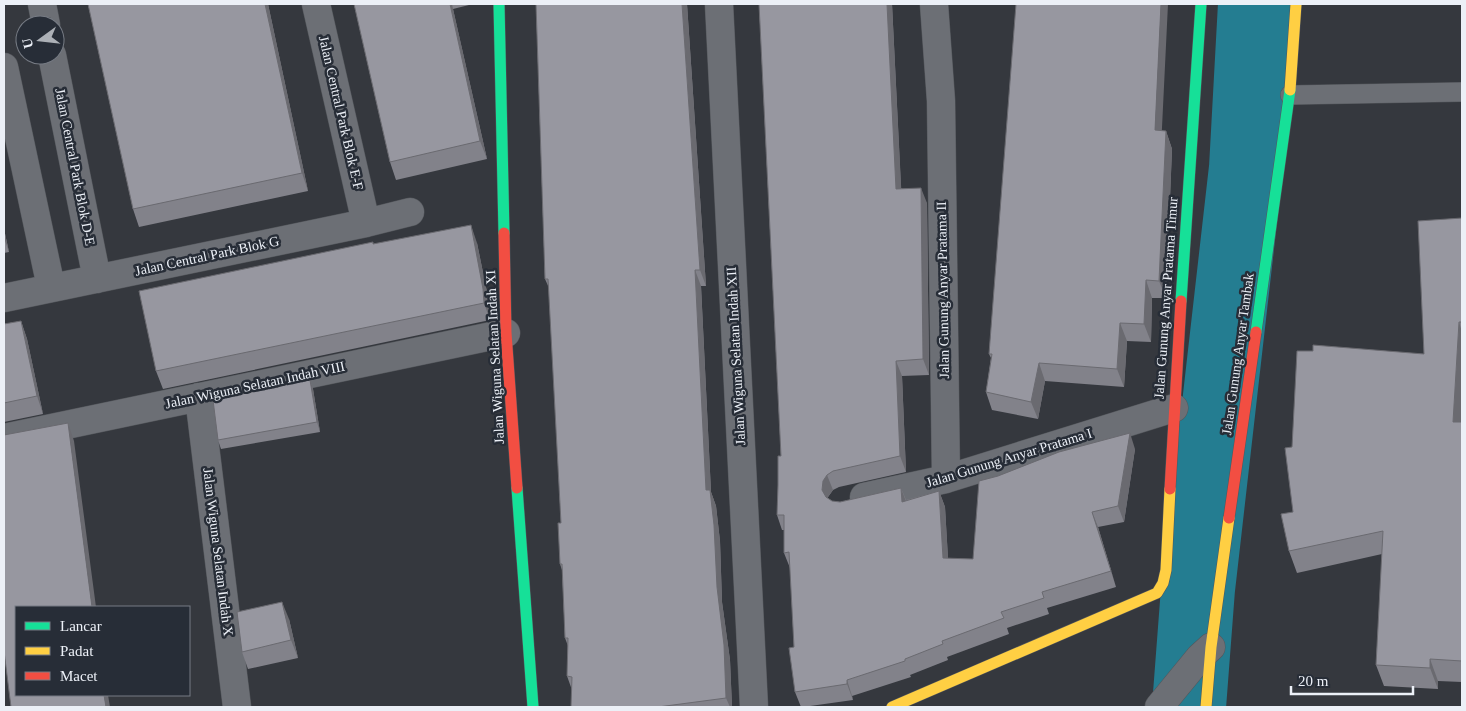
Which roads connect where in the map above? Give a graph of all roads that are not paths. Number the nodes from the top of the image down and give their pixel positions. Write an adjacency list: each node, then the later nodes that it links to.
1 (316, 4): 14 (street, Jalan Central Park Blok E-F)
2 (499, 4): 18 (street, Jalan Wiguna Selatan Indah XI)
3 (718, 4): 27 (street, Jalan Wiguna Selatan Indah XII)
4 (934, 4): 12 (street, Jalan Gunung Anyar Pratama II)
5 (951, 4): 12 (street, Jalan Gunung Anyar Pratama II)
6 (1201, 4): 20 (street, Jalan Gunung Anyar Pratama Timur)
7 (1296, 4): 11 (street, Jalan Gunung Anyar Tambak)
8 (54, 65): 15 (street, Jalan Central Park Blok D-E)
9 (4, 68): 16 (street)
10 (1462, 92): 11 (lane)
11 (1290, 95): 24 (street, Jalan Gunung Anyar Tambak)
12 (941, 101): 22 (street, Jalan Gunung Anyar Pratama II)
13 (410, 212): 14 (street, Jalan Central Park Blok G)
14 (366, 223): 15 (street, Jalan Central Park Blok G)
15 (97, 279): 16 (street, Jalan Central Park Blok G)
16 (51, 287): 17 (street, Jalan Central Park Blok G)
17 (4, 298)
18 (506, 333): 19 (street, Jalan Wiguna Selatan Indah VIII); 26 (street, Jalan Wiguna Selatan Indah XI)
19 (199, 397): 21 (street, Jalan Wiguna Selatan Indah VIII); 25 (street, Jalan Wiguna Selatan Indah X)
20 (1174, 408): 22 (street, Jalan Gunung Anyar Pratama I); 28 (street, Jalan Gunung Anyar Pratama Timur)
21 (4, 438)
22 (946, 479): 23 (street, Jalan Gunung Anyar Pratama I)
23 (843, 502)
24 (1205, 652): 29 (street); 30 (street, Jalan Gunung Anyar Tambak)
25 (237, 707)
26 (533, 707)
27 (754, 707)
28 (892, 707)
29 (1159, 707)
30 (1206, 707)

